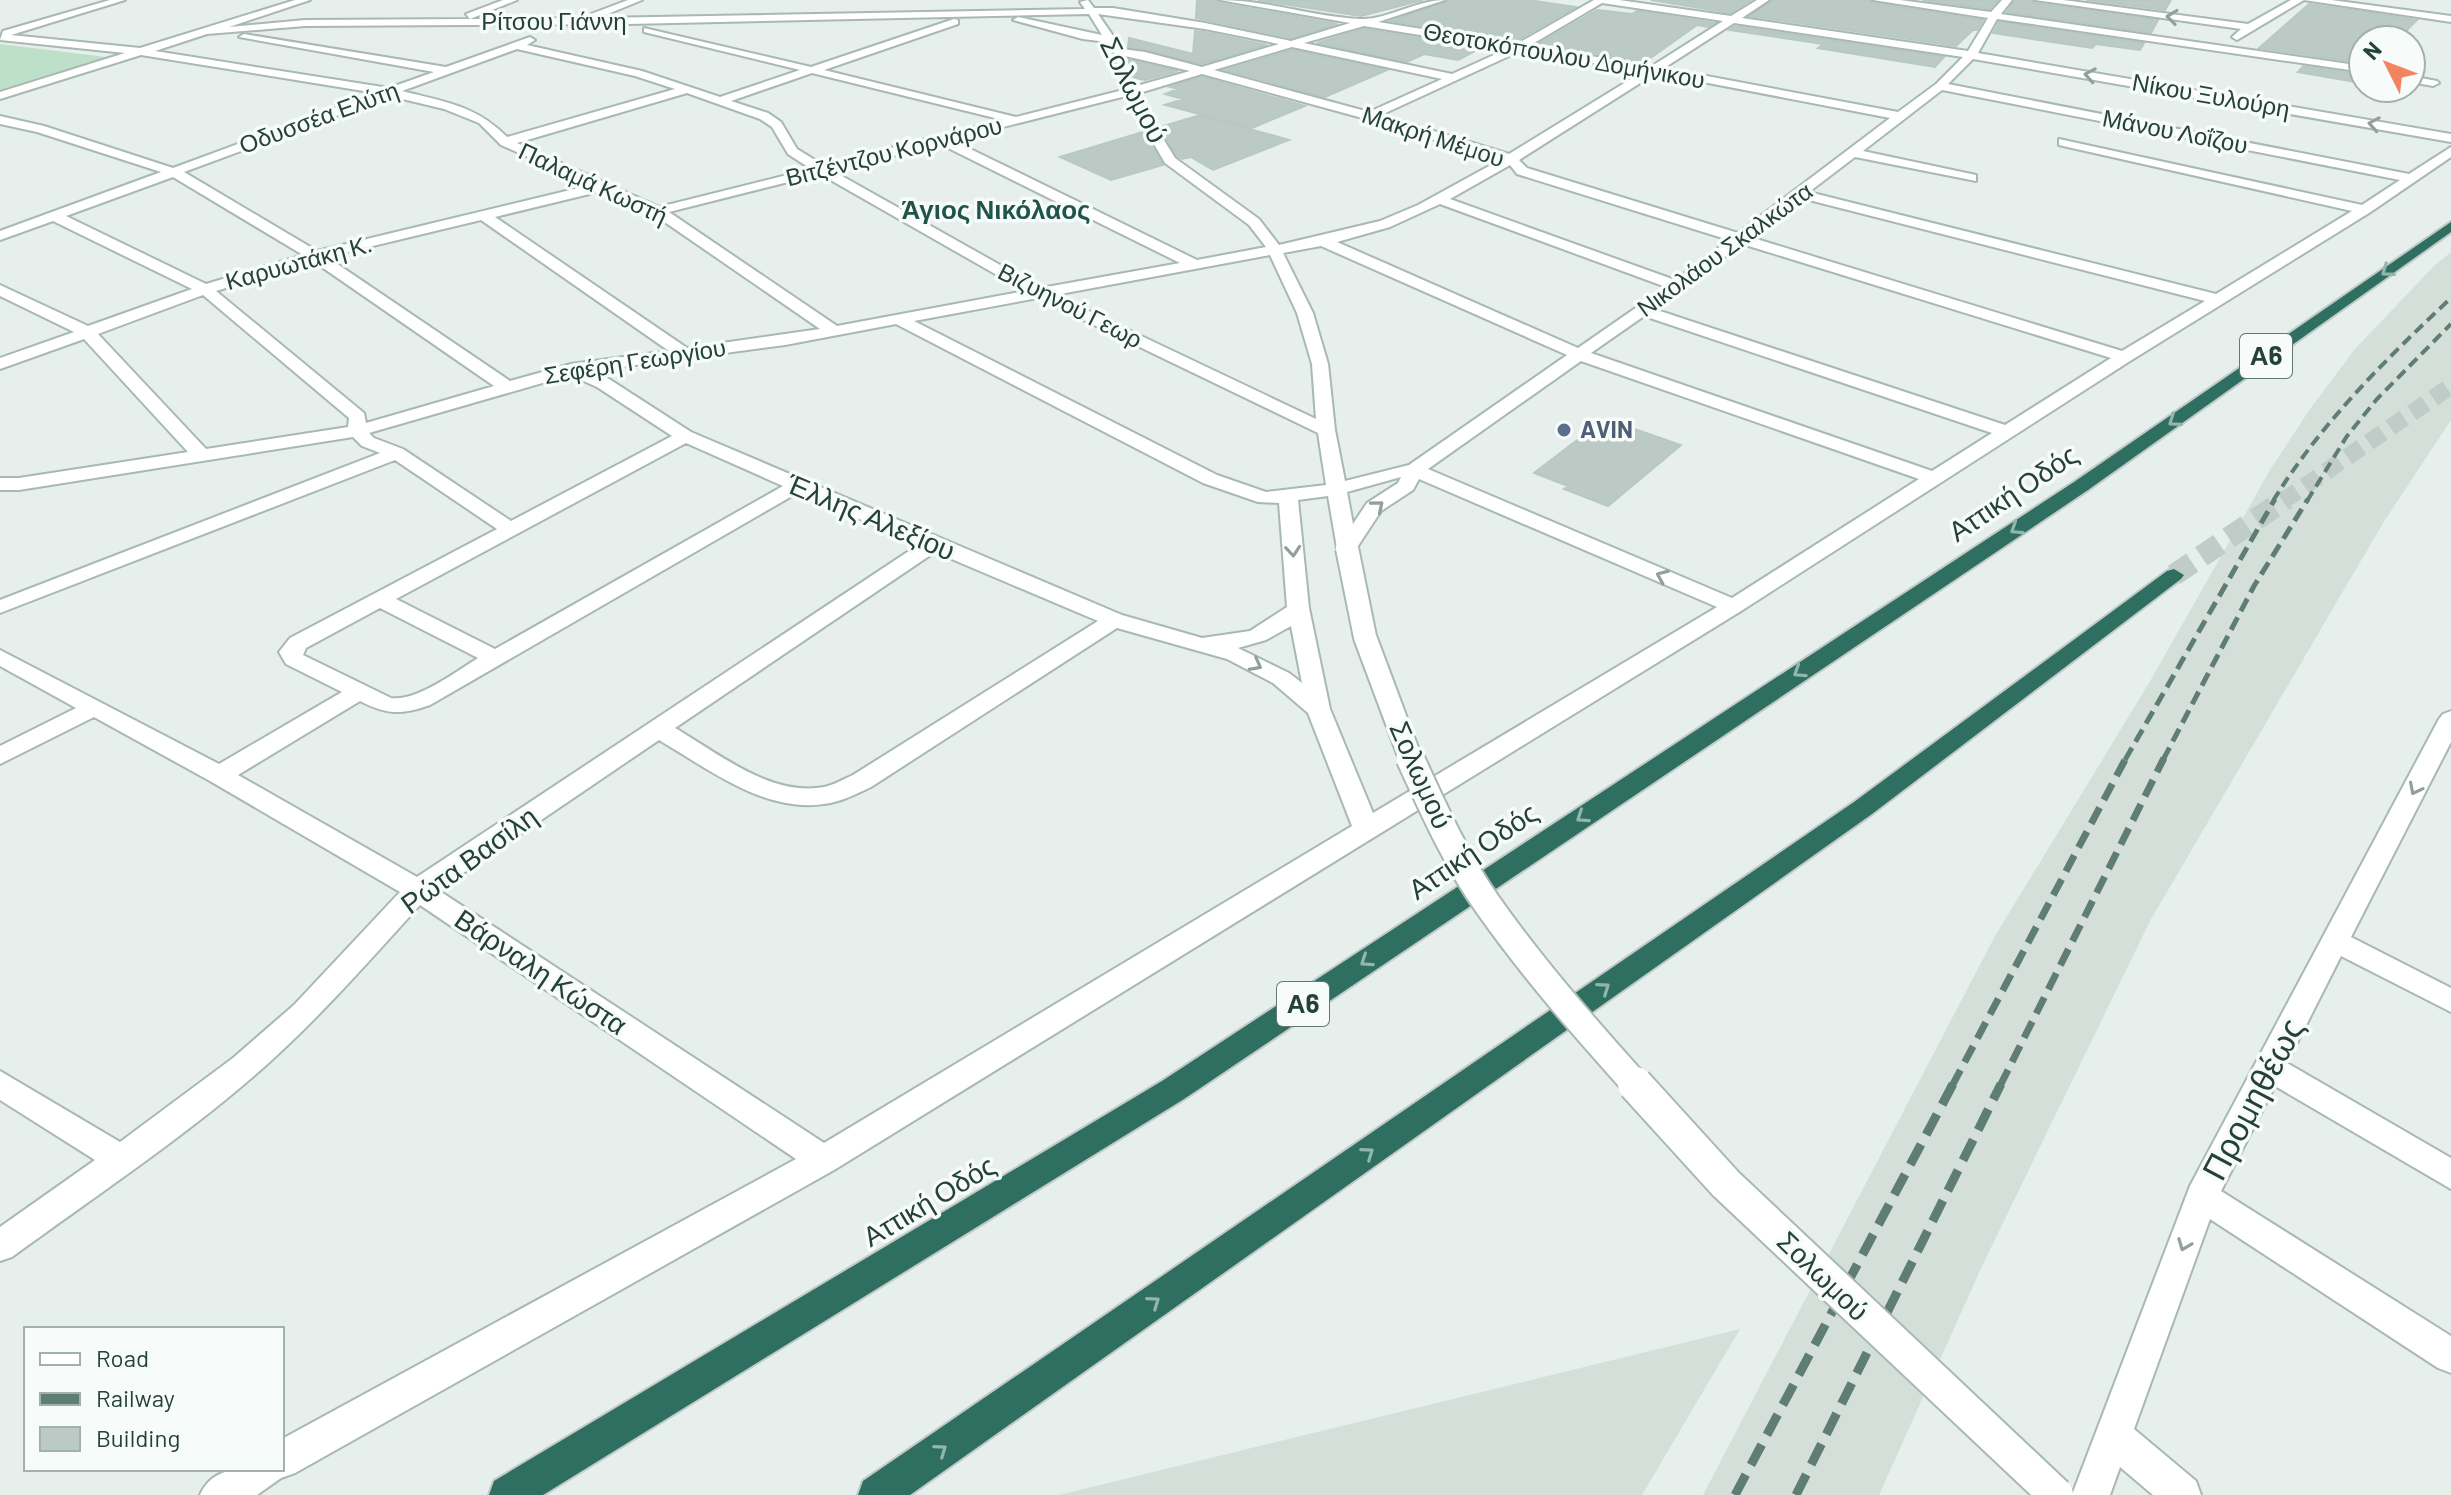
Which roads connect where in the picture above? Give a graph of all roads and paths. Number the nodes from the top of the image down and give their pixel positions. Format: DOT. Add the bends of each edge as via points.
graph roads {
  1 [pos="120,0"];
  2 [pos="305,0"];
  3 [pos="512,0"];
  4 [pos="637,0"];
  5 [pos="1107,0"];
  6 [pos="1226,0"];
  7 [pos="1440,0"];
  8 [pos="1600,0"];
  9 [pos="1764,0"];
  10 [pos="1878,0"];
  11 [pos="2007,0"];
  12 [pos="2040,0"];
  13 [pos="2299,0"];
  14 [pos="2309,0"];
  15 [pos="830,5"];
  16 [pos="1088,5"];
  17 [pos="993,13"];
  18 [pos="975,14"];
  19 [pos="1995,14"];
  20 [pos="802,17"];
  21 [pos="1734,18"];
  22 [pos="2451,19"];
  23 [pos="584,20"];
  24 [pos="629,21"];
  25 [pos="1366,22"];
  26 [pos="453,23"];
  27 [pos="2249,27"];
  28 [pos="210,32"];
  29 [pos="771,32"];
  30 [pos="0,36"];
  31 [pos="1110,39"];
  32 [pos="744,43"];
  33 [pos="1288,43"];
  34 [pos="515,45"];
  35 [pos="1520,47"];
  36 [pos="2227,47"];
  37 [pos="730,48"];
  38 [pos="144,52"];
  39 [pos="1119,52"];
  40 [pos="1971,55"];
  41 [pos="2347,66"];
  42 [pos="1652,69"];
  43 [pos="815,70"];
  44 [pos="1201,70"];
  45 [pos="447,71"];
  46 [pos="1455,78"];
  47 [pos="2427,82"];
  48 [pos="2433,83"];
  49 [pos="1940,86"];
  50 [pos="686,90"];
  51 [pos="390,92"];
  52 [pos="1129,92"];
  53 [pos="0,96"];
  54 [pos="720,101"];
  55 [pos="1370,116"];
  56 [pos="1903,117"];
  57 [pos="0,120"];
  58 [pos="1019,121"];
  59 [pos="2451,138"];
  60 [pos="940,139"];
  61 [pos="505,142"];
  62 [pos="2063,142"];
  63 [pos="2451,151"];
  64 [pos="1856,153"];
  65 [pos="1511,159"];
  66 [pos="820,169"];
  67 [pos="174,172"];
  68 [pos="1971,178"];
  69 [pos="2410,178"];
  70 [pos="605,186"];
  71 [pos="1802,194"];
  72 [pos="1438,199"];
  73 [pos="2364,210"];
  74 [pos="658,211"];
  75 [pos="483,215"];
  76 [pos="54,216"];
  77 [pos="2451,226"];
  78 [pos="5,232"];
  79 [pos="1741,238"];
  80 [pos="1323,241"];
  81 [pos="1274,248"];
  82 [pos="315,256"];
  83 [pos="1194,264"];
  84 [pos="1677,286"];
  85 [pos="205,289"];
  86 [pos="0,290"];
  87 [pos="1037,292"];
  88 [pos="2217,299"];
  89 [pos="1642,310"];
  90 [pos="898,319"];
  91 [pos="834,331"];
  92 [pos="87,332"];
  93 [pos="681,352"];
  94 [pos="1580,355"];
  95 [pos="2124,357"];
  96 [pos="0,364"];
  97 [pos="571,369"];
  98 [pos="505,386"];
  99 [pos="1326,430"];
  100 [pos="357,431"];
  101 [pos="2007,432"];
  102 [pos="685,436"];
  103 [pos="397,453"];
  104 [pos="200,454"];
  105 [pos="1414,470"];
  106 [pos="1934,478"];
  107 [pos="0,484"];
  108 [pos="798,485"];
  109 [pos="1338,489"];
  110 [pos="1288,496"];
  111 [pos="510,529"];
  112 [pos="933,544"];
  113 [pos="1347,548"];
  114 [pos="2174,575"];
  115 [pos="379,599"];
  116 [pos="1733,606"];
  117 [pos="0,607"];
  118 [pos="1298,608"];
  119 [pos="1114,620"];
  120 [pos="1184,638"];
  121 [pos="0,657"];
  122 [pos="495,658"];
  123 [pos="359,692"];
  124 [pos="94,708"];
  125 [pos="1318,709"];
  126 [pos="2451,719"];
  127 [pos="657,728"];
  128 [pos="0,756"];
  129 [pos="219,775"];
  130 [pos="1367,831"];
  131 [pos="418,890"];
  132 [pos="2336,941"];
  133 [pos="2451,1001"];
  134 [pos="2269,1067"];
  135 [pos="0,1084"];
  136 [pos="122,1160"];
  137 [pos="823,1160"];
  138 [pos="2451,1175"];
  139 [pos="2202,1196"];
  140 [pos="0,1246"];
  141 [pos="2451,1356"];
  142 [pos="2112,1435"];
  143 [pos="284,1459"];
  144 [pos="262,1471"];
  145 [pos="219,1495"];
  146 [pos="508,1495"];
  147 [pos="877,1495"];
  148 [pos="2056,1495"];
  149 [pos="2091,1495"];
  150 [pos="2182,1495"];
  1 -- 30 [label="street"];
  2 -- 28 [label="street"];
  3 -- 26 [label="street"];
  4 -- 23 [label="street, Οδυσσέα Ελύτη"];
  5 -- 16 [label="street"];
  6 -- 25 [label="street, Θεοτοκόπουλου Δομήνικου"];
  7 -- 25 [label="street, Βιτζέντζου Κορνάρου"];
  8 -- 21 [label="street, Νίκου Ξυλούρη"];
  8 -- 35 [label="street"];
  9 -- 21 [label="street, Σεφέρη Γεωργίου"];
  10 -- 19 [label="street"];
  11 -- 19 [label="street, Νικολάου Σκαλκώτα"];
  27 -- 12 [label="street, one-way"];
  13 -- 27 [label="street"];
  14 -- 22 [label="street"];
  15 -- 20 [label="street"];
  16 -- 17 [label="street, Ρίτσου Γιάννη"];
  16 -- 31 [label="street, Σολωμού"];
  16 -- 33 [label="street, Ρίτσου Γιάννη"];
  17 -- 18 [label="street, Ρίτσου Γιάννη"];
  17 -- 31 [label="street"];
  18 -- 20 [label="street, Ρίτσου Γιάννη"];
  18 -- 43 [label="street"];
  19 -- 36 [label="street"];
  19 -- 40 [label="street, Νικολάου Σκαλκώτα"];
  20 -- 24 [label="street, Ρίτσου Γιάννη"];
  20 -- 29 [label="street"];
  21 -- 40 [label="street, Νίκου Ξυλούρη"];
  21 -- 42 [label="street, Σεφέρη Γεωργίου"];
  23 -- 24 [label="street, Ρίτσου Γιάννη"];
  23 -- 26 [label="street, Ρίτσου Γιάννη"];
  23 -- 34 [label="street, Οδυσσέα Ελύτη"];
  24 -- 37 [label="street" via="631,26"];
  25 -- 33 [label="street, Βιτζέντζου Κορνάρου"];
  25 -- 35 [label="street, Θεοτοκόπουλου Δομήνικου"];
  26 -- 28 [label="street, Ρίτσου Γιάννη" via="305,23"];
  27 -- 36 [label="street"];
  28 -- 38 [label="street"];
  28 -- 45 [label="street"];
  30 -- 38 [label="street, Παλαμά Κωστή"];
  31 -- 39 [label="street, Σολωμού"];
  32 -- 37 [label="street"];
  33 -- 44 [label="street, Βιτζέντζου Κορνάρου"];
  33 -- 46 [label="street, Ρίτσου Γιάννη"];
  34 -- 45 [label="street, Οδυσσέα Ελύτη"];
  34 -- 50 [label="street, Βιζυηνού Γεωρ" via="638,73"];
  35 -- 42 [label="street, Θεοτοκόπουλου Δομήνικου"];
  35 -- 46 [label="street"];
  36 -- 41 [label="street"];
  37 -- 43 [label="street"];
  38 -- 51 [label="street, Παλαμά Κωστή"];
  38 -- 53 [label="street"];
  39 -- 44 [label="street, Μακρή Μέμου"];
  39 -- 52 [label="street, Σολωμού"];
  40 -- 49 [label="street, Νικολάου Σκαλκώτα"];
  59 -- 40 [label="street, Νίκου Ξυλούρη, one-way"];
  42 -- 56 [label="street, Θεοτοκόπουλου Δομήνικου"];
  42 -- 65 [label="street, Σεφέρη Γεωργίου"];
  43 -- 54 [label="street"];
  43 -- 58 [label="street"];
  44 -- 52 [label="street, Βιτζέντζου Κορνάρου"];
  44 -- 55 [label="street, Μακρή Μέμου"];
  45 -- 51 [label="street, Οδυσσέα Ελύτη"];
  46 -- 55 [label="street"];
  47 -- 48 [label="street"];
  49 -- 56 [label="street, Νικολάου Σκαλκώτα"];
  49 -- 69 [label="street, Μάνου Λοΐζου"];
  50 -- 54 [label="street, Βιζυηνού Γεωρ"];
  50 -- 61 [label="street"];
  51 -- 61 [label="street, Παλαμά Κωστή" via="483,120"];
  51 -- 67 [label="street, Οδυσσέα Ελύτη"];
  52 -- 58 [label="street, Βιτζέντζου Κορνάρου"];
  52 -- 81 [label="street, Σολωμού" via="1170,160 1254,222"];
  54 -- 66 [label="street, Βιζυηνού Γεωρ" via="764,116 777,125 792,151"];
  55 -- 65 [label="street, Μακρή Μέμου"];
  56 -- 64 [label="street, Νικολάου Σκαλκώτα"];
  57 -- 67 [label="street"];
  58 -- 60 [label="street, Βιτζέντζου Κορνάρου"];
  60 -- 66 [label="street, Βιτζέντζου Κορνάρου"];
  60 -- 83 [label="street"];
  61 -- 70 [label="street, Παλαμά Κωστή"];
  62 -- 73 [label="street"];
  63 -- 69 [label="street"];
  64 -- 68 [label="street"];
  64 -- 71 [label="street, Νικολάου Σκαλκώτα"];
  65 -- 72 [label="street, Σεφέρη Γεωργίου"];
  65 -- 79 [label="street, Μακρή Μέμου" via="1522,171"];
  66 -- 74 [label="street, Βιτζέντζου Κορνάρου"];
  66 -- 87 [label="street, Βιζυηνού Γεωρ"];
  67 -- 76 [label="street, Οδυσσέα Ελύτη"];
  67 -- 82 [label="street"];
  69 -- 73 [label="street"];
  70 -- 74 [label="street, Παλαμά Κωστή"];
  70 -- 75 [label="street, Καρυωτάκη Κ."];
  71 -- 79 [label="street, Νικολάου Σκαλκώτα"];
  71 -- 88 [label="street"];
  72 -- 80 [label="street, Σεφέρη Γεωργίου" via="1385,224"];
  72 -- 84 [label="street"];
  73 -- 88 [label="street"];
  74 -- 91 [label="street, Παλαμά Κωστή"];
  75 -- 82 [label="street, Καρυωτάκη Κ."];
  75 -- 93 [label="street"];
  76 -- 78 [label="street, Οδυσσέα Ελύτη"];
  76 -- 85 [label="street"];
  77 -- 146 [label="highway, Αττική Οδός / Α6, one-way" via="2081,486 1173,1090"];
  79 -- 84 [label="street, Νικολάου Σκαλκώτα"];
  79 -- 95 [label="street, Μακρή Μέμου"];
  80 -- 81 [label="street, Σεφέρη Γεωργίου"];
  80 -- 94 [label="street"];
  81 -- 83 [label="street, Σεφέρη Γεωργίου"];
  81 -- 99 [label="street, Σολωμού" via="1305,313 1320,364"];
  82 -- 85 [label="street, Καρυωτάκη Κ."];
  82 -- 98 [label="street"];
  83 -- 87 [label="street, Σεφέρη Γεωργίου"];
  84 -- 89 [label="street, Νικολάου Σκαλκώτα"];
  85 -- 92 [label="street, Καρυωτάκη Κ."];
  85 -- 100 [label="street" via="358,417"];
  86 -- 92 [label="street"];
  87 -- 90 [label="street, Σεφέρη Γεωργίου"];
  87 -- 99 [label="street, Βιζυηνού Γεωρ"];
  88 -- 95 [label="street"];
  89 -- 94 [label="street, Νικολάου Σκαλκώτα"];
  89 -- 101 [label="street"];
  90 -- 91 [label="street, Σεφέρη Γεωργίου"];
  90 -- 110 [label="street, Νικολάου Σκαλκώτα" via="1210,479 1265,498"];
  91 -- 93 [label="street, Σεφέρη Γεωργίου"];
  92 -- 96 [label="street, Καρυωτάκη Κ."];
  92 -- 104 [label="street"];
  93 -- 97 [label="street, Σεφέρη Γεωργίου"];
  94 -- 105 [label="street, Νικολάου Σκαλκώτα"];
  94 -- 106 [label="street"];
  95 -- 101 [label="street"];
  97 -- 98 [label="street, Σεφέρη Γεωργίου"];
  97 -- 102 [label="street, Έλλης Αλεξίου" via="603,383"];
  98 -- 100 [label="street, Σεφέρη Γεωργίου"];
  99 -- 109 [label="street, Σολωμού"];
  100 -- 103 [label="street" via="368,442"];
  100 -- 104 [label="street, Σεφέρη Γεωργίου"];
  101 -- 106 [label="street"];
  102 -- 108 [label="street, Έλλης Αλεξίου"];
  102 -- 111 [label="street"];
  103 -- 111 [label="street"];
  103 -- 117 [label="street"];
  104 -- 107 [label="street, Σεφέρη Γεωργίου"];
  105 -- 109 [label="street, Νικολάου Σκαλκώτα"];
  113 -- 105 [label="street, Νικολάου Σκαλκώτα, one-way" via="1374,507 1406,486"];
  116 -- 105 [label="street, one-way"];
  106 -- 116 [label="street"];
  108 -- 112 [label="street, Έλλης Αλεξίου"];
  108 -- 122 [label="street"];
  109 -- 110 [label="street, Νικολάου Σκαλκώτα"];
  109 -- 113 [label="street, Σολωμού"];
  110 -- 118 [label="street, one-way"];
  111 -- 115 [label="street"];
  112 -- 119 [label="street, Έλλης Αλεξίου"];
  112 -- 127 [label="street, Ρώτα Βασίλη"];
  113 -- 148 [label="street, Σολωμού, bridge" via="1365,637 1400,735 1440,823 1487,904 1575,1017 1726,1184"];
  147 -- 114 [label="highway, one-way" via="1863,808"];
  115 -- 122 [label="street"];
  115 -- 123 [label="street" via="290,652 294,659"];
  116 -- 130 [label="street"];
  118 -- 120 [label="street, Έλλης Αλεξίου" via="1281,625 1253,638 1219,643"];
  118 -- 125 [label="street"];
  119 -- 120 [label="street, Έλλης Αλεξίου"];
  119 -- 127 [label="street" via="862,781 822,796 784,793 747,779"];
  120 -- 125 [label="street, Έλλης Αλεξίου, one-way" via="1235,654 1281,678"];
  121 -- 124 [label="street, Βάρναλη Κώστα"];
  122 -- 123 [label="street" via="401,707"];
  123 -- 129 [label="street"];
  124 -- 128 [label="street"];
  124 -- 129 [label="street, Βάρναλη Κώστα"];
  125 -- 130 [label="street"];
  126 -- 132 [label="street, Προμηθέως, one-way"];
  127 -- 131 [label="street, Ρώτα Βασίλη"];
  129 -- 131 [label="street, Βάρναλη Κώστα"];
  130 -- 137 [label="street"];
  131 -- 136 [label="street, Ρώτα Βασίλη" via="304,1013 244,1067"];
  131 -- 137 [label="street, Βάρναλη Κώστα"];
  132 -- 133 [label="street"];
  132 -- 134 [label="street, Προμηθέως"];
  134 -- 138 [label="street"];
  134 -- 139 [label="street, Προμηθέως"];
  135 -- 136 [label="street"];
  136 -- 140 [label="street, Ρώτα Βασίλη"];
  137 -- 143 [label="street"];
  139 -- 141 [label="street"];
  139 -- 142 [label="street, Προμηθέως, one-way"];
  142 -- 149 [label="street, Προμηθέως"];
  142 -- 150 [label="street"];
  144 -- 145 [label="street"];
}
